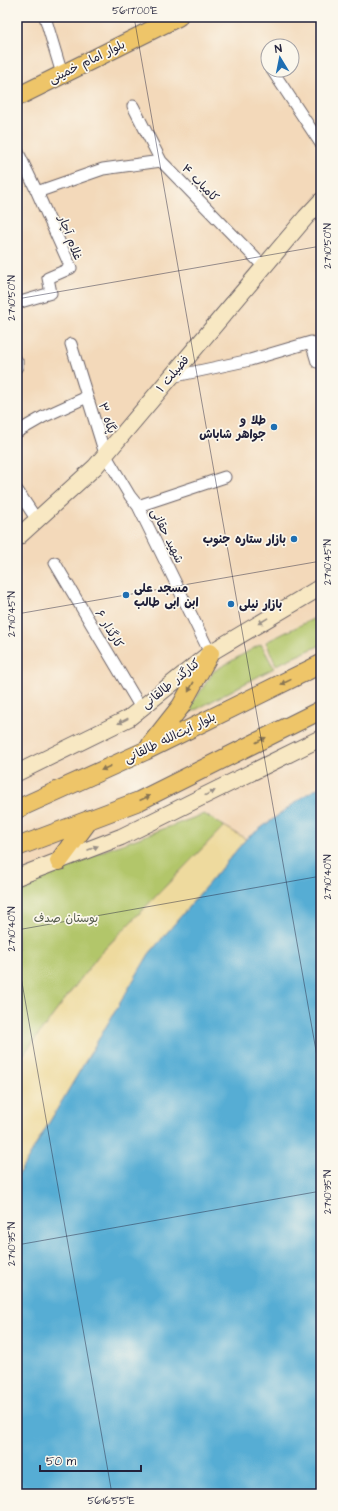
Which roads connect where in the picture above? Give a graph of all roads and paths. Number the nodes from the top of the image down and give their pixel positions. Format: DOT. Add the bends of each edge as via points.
graph roads {
  1 [pos="46,17"];
  2 [pos="178,17"];
  3 [pos="62,74"];
  4 [pos="277,78"];
  5 [pos="17,96"];
  6 [pos="133,106"];
  7 [pos="321,144"];
  8 [pos="17,150"];
  9 [pos="161,161"];
  10 [pos="37,192"];
  11 [pos="321,201"];
  12 [pos="264,267"];
  13 [pos="17,303"];
  14 [pos="70,344"];
  15 [pos="17,361"];
  16 [pos="321,362"];
  17 [pos="17,367"];
  18 [pos="171,377"];
  19 [pos="87,397"];
  20 [pos="17,432"];
  21 [pos="105,454"];
  22 [pos="225,476"];
  23 [pos="17,490"];
  24 [pos="130,496"];
  25 [pos="138,506"];
  26 [pos="37,520"];
  27 [pos="17,538"];
  28 [pos="55,563"];
  29 [pos="321,587"];
  30 [pos="210,653"];
  31 [pos="321,664"];
  32 [pos="141,708"];
  33 [pos="321,710"];
  34 [pos="321,738"];
  35 [pos="145,751"];
  36 [pos="17,773"];
  37 [pos="17,809"];
  38 [pos="90,819"];
  39 [pos="17,847"];
  40 [pos="59,862"];
  41 [pos="17,877"];
  1 -- 3 [label="street"];
  2 -- 3 [label="main road, بلوار امام خمینی"];
  3 -- 5 [label="main road, بلوار امام خمینی"];
  4 -- 7 [label="street"];
  6 -- 9 [label="street, کامیاب ۴"];
  8 -- 10 [label="street, غلام آچار"];
  9 -- 10 [label="street" via="104,169"];
  9 -- 12 [label="street, کامیاب ۴"];
  10 -- 13 [label="street, غلام آچار" via="71,268 48,278 52,293"];
  11 -- 12 [label="street, فضیلت ۱"];
  12 -- 18 [label="street, فضیلت ۱"];
  14 -- 19 [label="street, پگاه ۳"];
  15 -- 17 [label="street"];
  16 -- 18 [label="street" via="317,362 311,342 250,360"];
  18 -- 21 [label="street, فضیلت ۱"];
  19 -- 20 [label="street"];
  19 -- 21 [label="street, پگاه ۳"];
  21 -- 24 [label="street, پگاه ۳"];
  21 -- 26 [label="street, فضیلت ۱" via="95,467"];
  22 -- 25 [label="street"];
  23 -- 26 [label="street"];
  24 -- 25 [label="street, شهید حقانی"];
  25 -- 30 [label="street, شهید حقانی"];
  26 -- 27 [label="street, فضیلت ۱"];
  28 -- 32 [label="street, کارگذار ۶"];
  29 -- 30 [label="street, کنارگذر طالقانی, one-way"];
  30 -- 32 [label="street, کنارگذر طالقانی"];
  30 -- 35 [label="main road, one-way" via="181,706"];
  31 -- 35 [label="main road, بلوار آیت‌الله طالقانی, one-way"];
  32 -- 36 [label="street, کنارگذر طالقانی, one-way" via="129,718"];
  38 -- 33 [label="main road, one-way" via="152,795"];
  40 -- 34 [label="street, one-way" via="121,837"];
  35 -- 37 [label="main road, بلوار آیت‌الله طالقانی, one-way"];
  38 -- 39 [label="main road"];
  38 -- 40 [label="main road"];
  40 -- 41 [label="street"];
}
